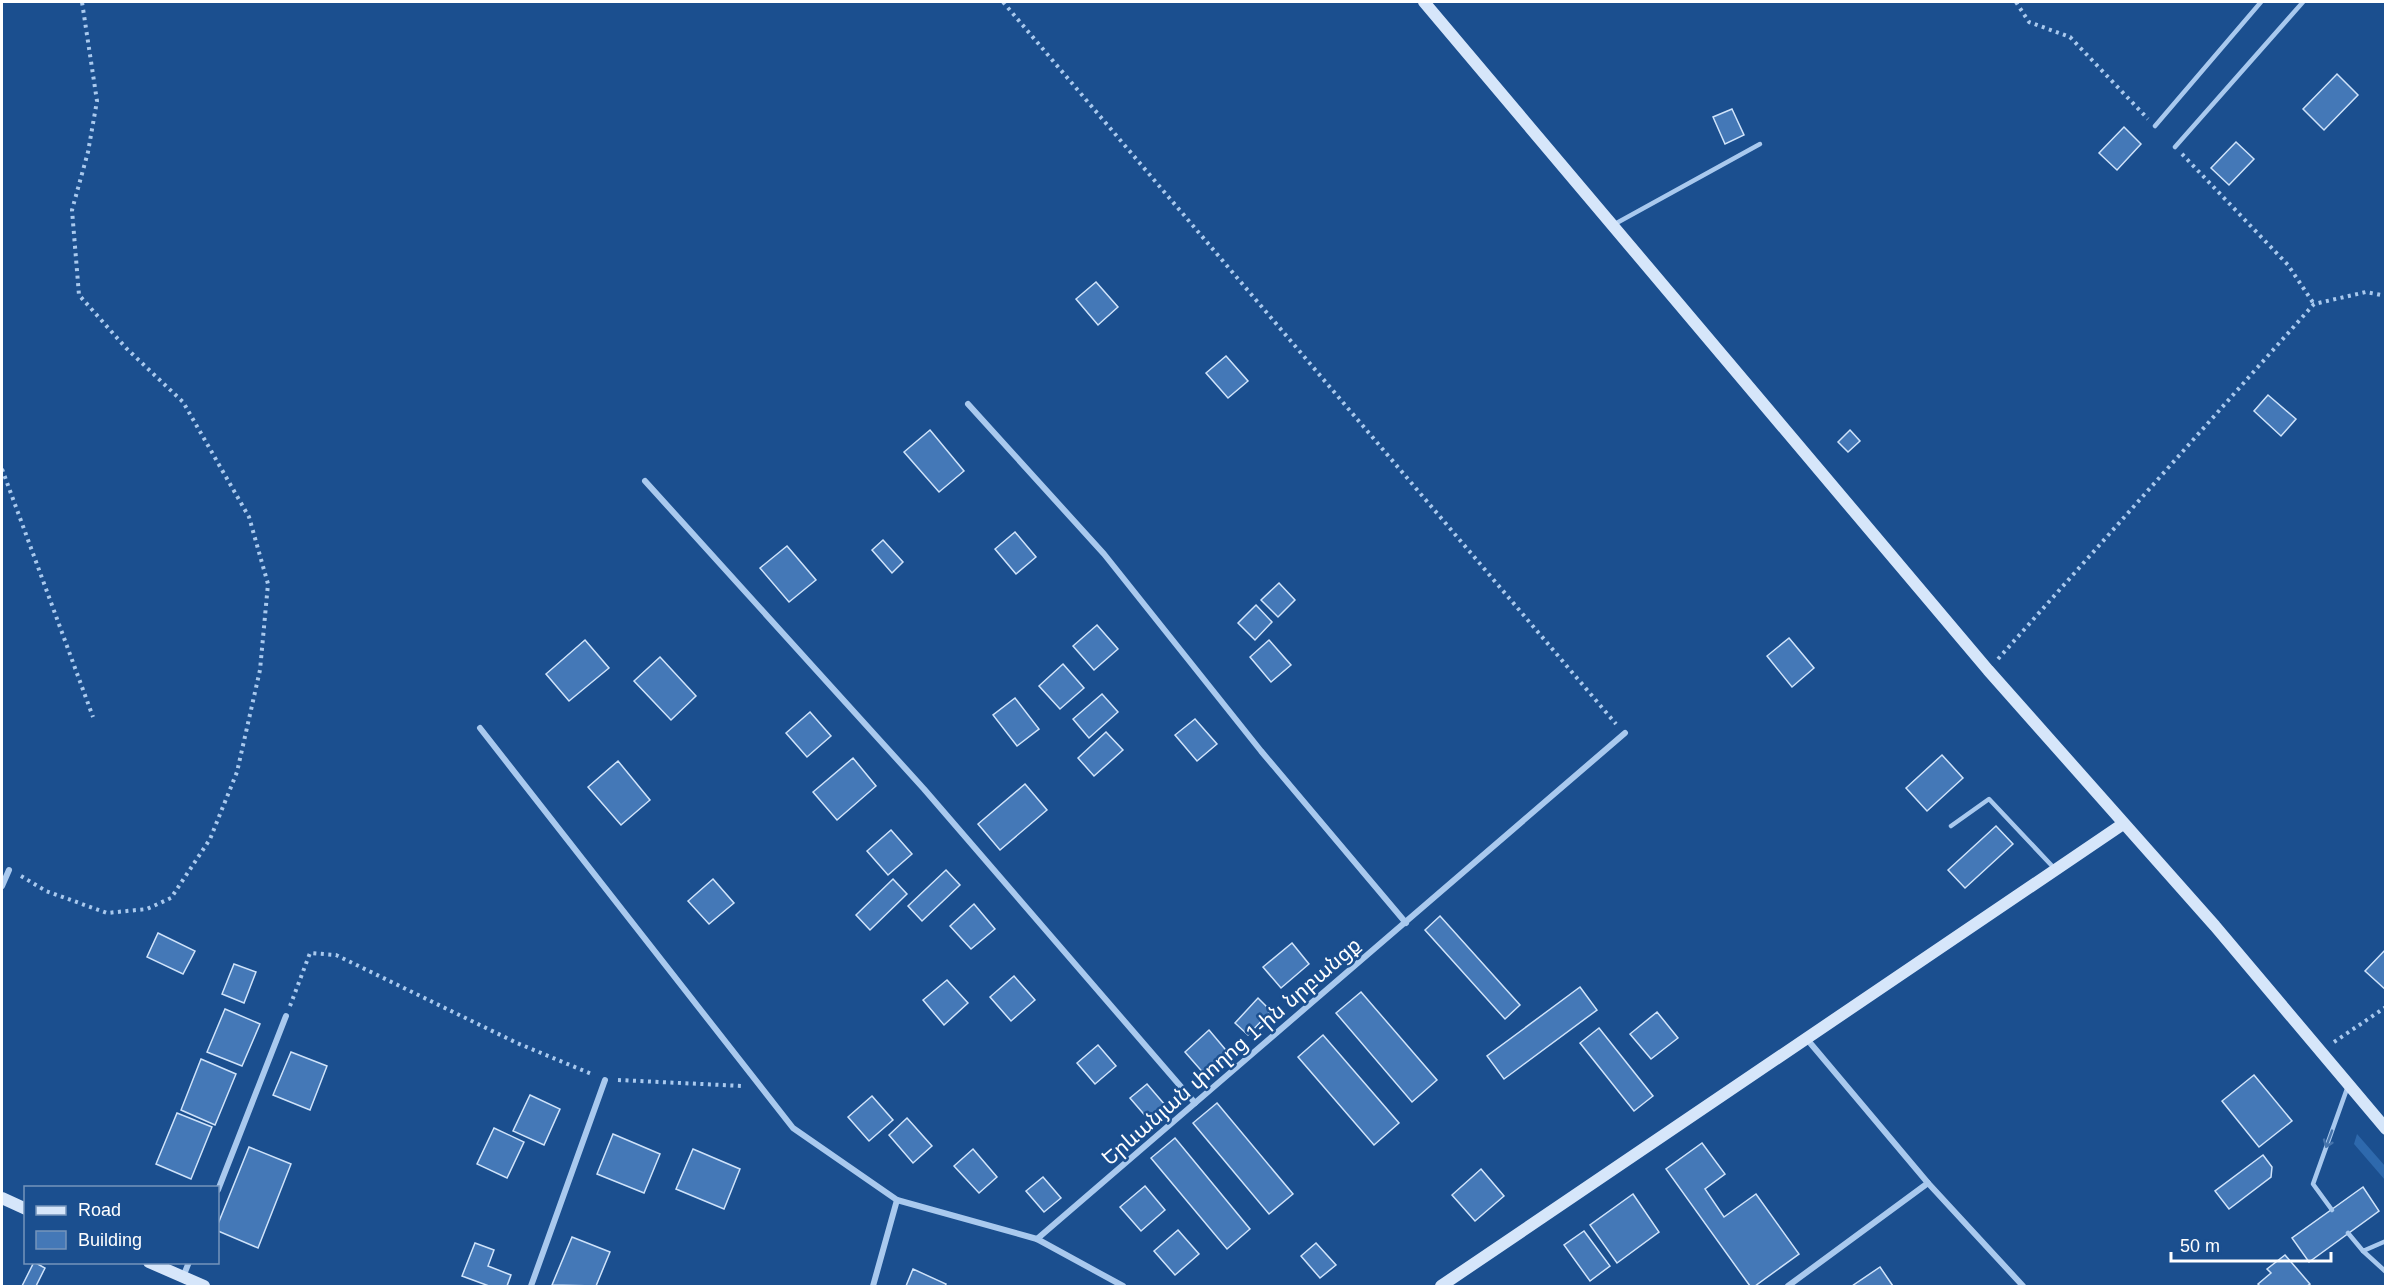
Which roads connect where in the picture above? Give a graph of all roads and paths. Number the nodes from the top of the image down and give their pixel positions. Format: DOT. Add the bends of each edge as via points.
graph roads {
  1 [pos="82,2"];
  2 [pos="1003,2"];
  3 [pos="1424,2"];
  4 [pos="2261,2"];
  5 [pos="2303,2"];
  6 [pos="2154,126"];
  7 [pos="1760,144"];
  8 [pos="2175,147"];
  9 [pos="1613,225"];
  10 [pos="2385,296"];
  11 [pos="968,404"];
  12 [pos="2,469"];
  13 [pos="645,481"];
  14 [pos="1988,670"];
  15 [pos="93,717"];
  16 [pos="480,728"];
  17 [pos="1625,733"];
  18 [pos="2123,824"];
  19 [pos="1951,826"];
  20 [pos="9,870"];
  21 [pos="2056,870"];
  22 [pos="2,886"];
  23 [pos="1406,923"];
  24 [pos="2385,1007"];
  25 [pos="286,1017"];
  26 [pos="1806,1038"];
  27 [pos="2322,1050"];
  28 [pos="605,1080"];
  29 [pos="2349,1083"];
  30 [pos="762,1087"];
  31 [pos="1195,1103"];
  32 [pos="2385,1129"];
  33 [pos="1928,1184"];
  34 [pos="219,1187"];
  35 [pos="2,1198"];
  36 [pos="897,1200"];
  37 [pos="24,1208"];
  38 [pos="2332,1210"];
  39 [pos="2348,1233"];
  40 [pos="1037,1239"];
  41 [pos="2385,1241"];
  42 [pos="2363,1251"];
  43 [pos="151,1264"];
  44 [pos="189,1264"];
  45 [pos="2385,1272"];
  46 [pos="183,1277"];
  47 [pos="204,1287"];
  48 [pos="531,1287"];
  49 [pos="873,1287"];
  50 [pos="1123,1287"];
  51 [pos="1441,1287"];
  52 [pos="1788,1287"];
  53 [pos="2023,1287"];
  1 -- 20 [label="path" via="97,100 72,210 79,295 126,348 183,402 249,517 268,584 260,670 237,772 210,839 171,898 147,909 107,913 46,891"];
  2 -- 17 [label="path"];
  3 -- 9 [label="main road"];
  4 -- 6 [label="lane"];
  5 -- 8 [label="lane"];
  7 -- 9 [label="lane"];
  9 -- 14 [label="main road"];
  10 -- 14 [label="path" via="2366,292 2314,304"];
  11 -- 23 [label="street" via="1104,554 1261,751"];
  12 -- 15 [label="path"];
  13 -- 31 [label="street" via="924,789"];
  14 -- 18 [label="main road"];
  16 -- 30 [label="street"];
  17 -- 23 [label="street, Երևանյան փողոց 1-ին նրբանցք"];
  18 -- 21 [label="main road"];
  18 -- 27 [label="main road"];
  19 -- 21 [label="lane" via="1989,799"];
  20 -- 22 [label="street"];
  21 -- 26 [label="main road"];
  23 -- 31 [label="street, Երևանյան փողոց 1-ին նրբանցք"];
  24 -- 27 [label="path"];
  25 -- 28 [label="path" via="310,953 336,955 517,1043"];
  25 -- 34 [label="street"];
  26 -- 33 [label="street"];
  26 -- 51 [label="main road"];
  27 -- 29 [label="main road"];
  28 -- 30 [label="path"];
  28 -- 48 [label="street"];
  29 -- 32 [label="main road"];
  29 -- 38 [label="lane, one-way" via="2313,1184"];
  30 -- 36 [label="street" via="793,1128"];
  31 -- 40 [label="street, Երևանյան փողոց 1-ին նրբանցք"];
  33 -- 52 [label="street"];
  33 -- 53 [label="street"];
  35 -- 37 [label="main road"];
  36 -- 40 [label="street"];
  36 -- 49 [label="street"];
  39 -- 42 [label="lane"];
  40 -- 50 [label="street"];
  41 -- 42 [label="lane"];
  42 -- 45 [label="lane"];
  43 -- 46 [label="main road"];
  44 -- 46 [label="street"];
  46 -- 47 [label="main road"];
}
